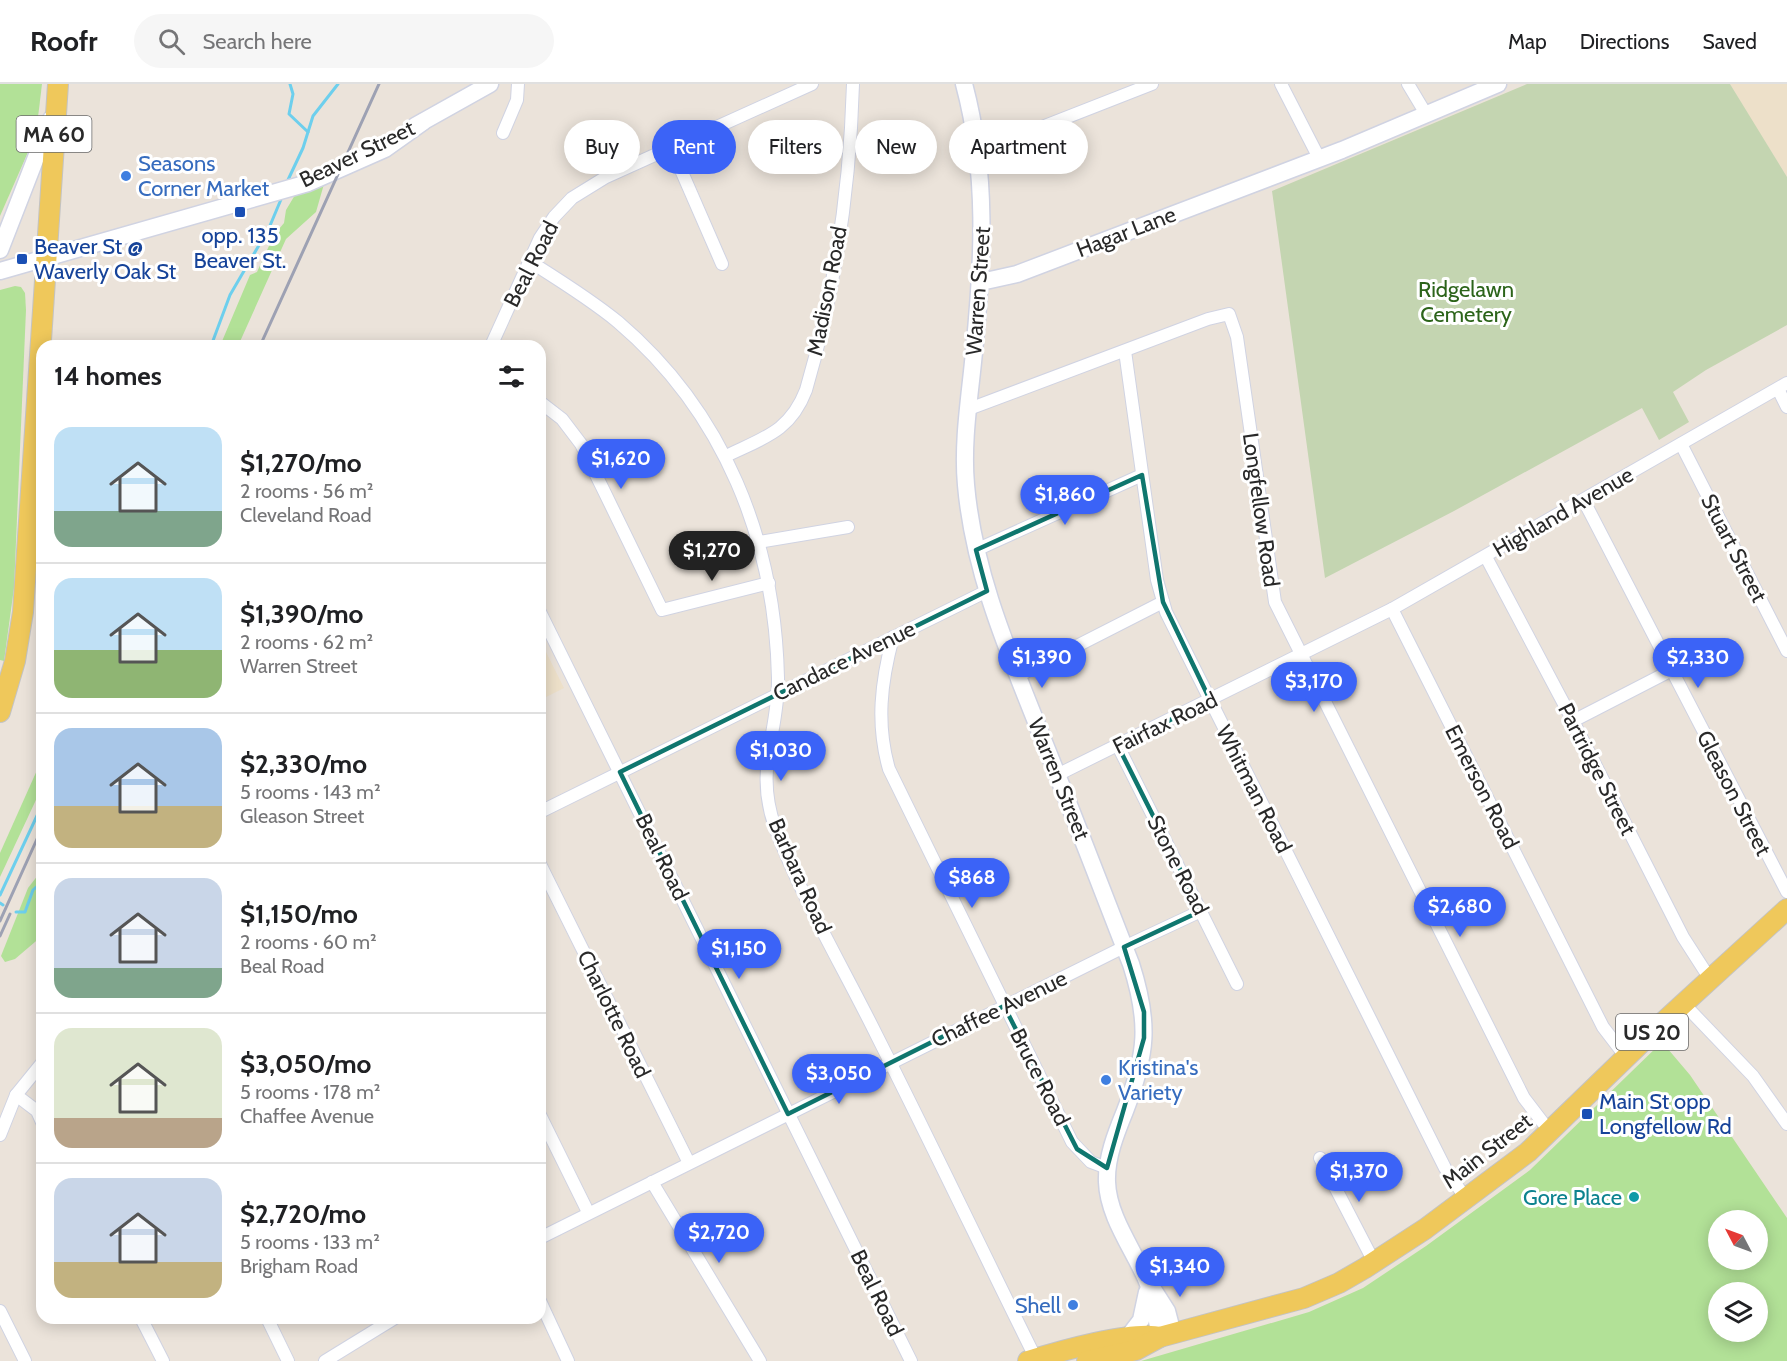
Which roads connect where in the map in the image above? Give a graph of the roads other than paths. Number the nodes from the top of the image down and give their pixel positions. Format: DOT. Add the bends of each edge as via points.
graph roads {
  1 [pos="490,84"];
  2 [pos="518,84"];
  3 [pos="812,84"];
  4 [pos="853,84"];
  5 [pos="964,84"];
  6 [pos="1152,84"];
  7 [pos="1281,84"];
  8 [pos="1408,84"];
  9 [pos="1498,84"];
  10 [pos="57,88"];
  11 [pos="1426,114"];
  12 [pos="731,120"];
  13 [pos="971,120"];
  14 [pos="1060,120"];
  15 [pos="503,133"];
  16 [pos="652,156"];
  17 [pos="1319,158"];
  18 [pos="683,174"];
  19 [pos="980,174"];
  20 [pos="0,250"];
  21 [pos="46,256"];
  22 [pos="530,261"];
  23 [pos="722,264"];
  24 [pos="0,271"];
  25 [pos="981,282"];
  26 [pos="41,340"];
  27 [pos="494,340"];
  28 [pos="1125,351"];
  29 [pos="1782,386"];
  30 [pos="546,407"];
  31 [pos="1787,407"];
  32 [pos="969,409"];
  33 [pos="36,411"];
  34 [pos="1681,444"];
  35 [pos="726,456"];
  36 [pos="1142,475"];
  37 [pos="1584,501"];
  38 [pos="848,527"];
  39 [pos="759,542"];
  40 [pos="976,550"];
  41 [pos="1486,557"];
  42 [pos="769,584"];
  43 [pos="987,591"];
  44 [pos="1162,602"];
  45 [pos="1392,609"];
  46 [pos="546,624"];
  47 [pos="1337,637"];
  48 [pos="892,638"];
  49 [pos="1787,651"];
  50 [pos="1301,655"];
  51 [pos="1672,670"];
  52 [pos="1018,676"];
  53 [pos="777,694"];
  54 [pos="1210,700"];
  55 [pos="0,712"];
  56 [pos="1573,721"];
  57 [pos="1119,746"];
  58 [pos="620,772"];
  59 [pos="1057,775"];
  60 [pos="546,809"];
  61 [pos="546,876"];
  62 [pos="1787,892"];
  63 [pos="1787,909"];
  64 [pos="1201,911"];
  65 [pos="1124,947"];
  66 [pos="1710,979"];
  67 [pos="1237,984"];
  68 [pos="1683,1003"];
  69 [pos="1004,1006"];
  70 [pos="1626,1057"];
  71 [pos="891,1063"];
  72 [pos="36,1070"];
  73 [pos="16,1095"];
  74 [pos="36,1110"];
  75 [pos="788,1114"];
  76 [pos="1787,1124"];
  77 [pos="546,1127"];
  78 [pos="1550,1132"];
  79 [pos="0,1135"];
  80 [pos="1320,1158"];
  81 [pos="688,1164"];
  82 [pos="1107,1168"];
  83 [pos="652,1182"];
  84 [pos="1466,1199"];
  85 [pos="588,1212"];
  86 [pos="546,1235"];
  87 [pos="1374,1262"];
  88 [pos="1148,1282"];
  89 [pos="0,1311"];
  90 [pos="546,1314"];
  91 [pos="144,1324"];
  92 [pos="270,1324"];
  93 [pos="386,1324"];
  94 [pos="1167,1335"];
  95 [pos="1127,1350"];
  96 [pos="1037,1360"];
  97 [pos="25,1361"];
  98 [pos="163,1361"];
  99 [pos="288,1361"];
  100 [pos="325,1361"];
  101 [pos="568,1361"];
  102 [pos="760,1361"];
  103 [pos="911,1361"];
  104 [pos="1087,1361"];
  1 -- 21 [label="main road, Beaver Street" via="423,122 399,141 313,182"];
  2 -- 15 [label="street" via="517,100"];
  3 -- 12 [label="street, Beal Road"];
  4 -- 35 [label="street, Madison Road" via="840,237 806,390 785,425"];
  5 -- 13 [label="main road, Warren Street"];
  6 -- 14 [label="street"];
  7 -- 17 [label="street"];
  8 -- 11 [label="street"];
  9 -- 11 [label="main road"];
  10 -- 20 [label="main road" via="45,140"];
  10 -- 21 [label="main road, MA 60"];
  11 -- 17 [label="main road"];
  16 -- 22 [label="street, Beal Road" via="572,198 549,223"];
  17 -- 25 [label="main road, Hagar Lane" via="1017,274"];
  18 -- 23 [label="street"];
  19 -- 25 [label="main road, Warren Street"];
  21 -- 24 [label="main road, Beaver Street"];
  21 -- 26 [label="main road, MA 60"];
  22 -- 27 [label="street, Beal Road"];
  22 -- 35 [label="street, Barbara Road" via="597,305 639,341 688,396"];
  25 -- 32 [label="main road, Warren Street"];
  28 -- 32 [label="street, Longfellow Road"];
  28 -- 36 [label="street, Whitman Road"];
  28 -- 50 [label="street, Longfellow Road" via="1229,314 1237,337 1271,587"];
  29 -- 31 [label="street"];
  29 -- 34 [label="street, Highland Avenue"];
  30 -- 42 [label="street" via="562,419 580,444 662,610"];
  32 -- 40 [label="main road, Warren Street" via="966,483"];
  33 -- 55 [label="main road, MA 60" via="23,612 15,662"];
  34 -- 37 [label="street, Highland Avenue"];
  34 -- 49 [label="street, Stuart Street"];
  35 -- 39 [label="street, Barbara Road"];
  36 -- 40 [label="street"];
  36 -- 44 [label="street, Whitman Road"];
  37 -- 41 [label="street, Highland Avenue"];
  37 -- 51 [label="street, Gleason Street"];
  38 -- 39 [label="street"];
  39 -- 42 [label="street, Barbara Road"];
  40 -- 43 [label="main road, Warren Street"];
  41 -- 45 [label="street, Highland Avenue"];
  41 -- 56 [label="street, Partridge Street"];
  42 -- 53 [label="street, Barbara Road"];
  43 -- 48 [label="street, Candace Avenue"];
  43 -- 52 [label="main road, Warren Street"];
  44 -- 52 [label="street"];
  44 -- 54 [label="street, Whitman Road"];
  45 -- 47 [label="street, Highland Avenue"];
  45 -- 70 [label="street, Emerson Road" via="1603,1027"];
  46 -- 58 [label="street, Beal Road"];
  47 -- 50 [label="street, Fairfax Road"];
  48 -- 53 [label="street, Candace Avenue"];
  48 -- 69 [label="street, Bruce Road" via="885,665 880,727 889,769"];
  50 -- 54 [label="street, Fairfax Road"];
  50 -- 78 [label="street, Longfellow Road" via="1524,1098"];
  51 -- 56 [label="street"];
  51 -- 62 [label="street, Gleason Street"];
  52 -- 59 [label="main road, Warren Street"];
  53 -- 58 [label="street, Candace Avenue"];
  53 -- 71 [label="street, Barbara Road" via="766,770 773,822"];
  54 -- 57 [label="street, Fairfax Road"];
  54 -- 84 [label="street, Whitman Road" via="1445,1168"];
  56 -- 66 [label="street, Partridge Street" via="1683,937"];
  57 -- 59 [label="street, Fairfax Road"];
  57 -- 64 [label="street, Stone Road"];
  58 -- 60 [label="street, Candace Avenue"];
  58 -- 75 [label="street, Beal Road"];
  59 -- 65 [label="main road, Warren Street"];
  61 -- 81 [label="street, Charlotte Road"];
  63 -- 66 [label="main road, Main Street / US 20"];
  64 -- 65 [label="street, Chaffee Avenue"];
  64 -- 67 [label="street, Stone Road"];
  65 -- 69 [label="street, Chaffee Avenue"];
  65 -- 82 [label="main road, Warren Street" via="1144,1012 1144,1038 1135,1084"];
  66 -- 68 [label="main road, Main Street / US 20"];
  68 -- 70 [label="main road, Main Street / US 20"];
  68 -- 76 [label="street" via="1753,1076"];
  69 -- 71 [label="street, Chaffee Avenue"];
  69 -- 82 [label="street, Bruce Road" via="1077,1149 1091,1162"];
  70 -- 78 [label="main road, Main Street / US 20"];
  71 -- 75 [label="street, Chaffee Avenue"];
  71 -- 96 [label="street, Barbara Road"];
  72 -- 73 [label="street"];
  73 -- 74 [label="street"];
  73 -- 79 [label="street"];
  75 -- 81 [label="street, Chaffee Avenue"];
  75 -- 103 [label="street, Beal Road"];
  77 -- 85 [label="street"];
  78 -- 84 [label="main road, Main Street / US 20"];
  80 -- 87 [label="street"];
  81 -- 83 [label="street, Chaffee Avenue"];
  82 -- 88 [label="main road, Warren Street" via="1110,1201"];
  83 -- 85 [label="street, Chaffee Avenue"];
  83 -- 102 [label="street"];
  84 -- 87 [label="main road, Main Street / US 20"];
  85 -- 86 [label="street, Chaffee Avenue"];
  87 -- 94 [label="main road, Main Street / US 20" via="1304,1298"];
  88 -- 94 [label="main road, Warren Street"];
  88 -- 95 [label="main road" via="1143,1316"];
  89 -- 97 [label="street"];
  90 -- 101 [label="street"];
  91 -- 98 [label="street"];
  92 -- 99 [label="street"];
  93 -- 100 [label="street"];
  94 -- 95 [label="main road, Main Street / US 20" via="1150,1335"];
  95 -- 96 [label="main road, Main Street / US 20"];
  95 -- 104 [label="main road, Main Street / US 20"];
}
